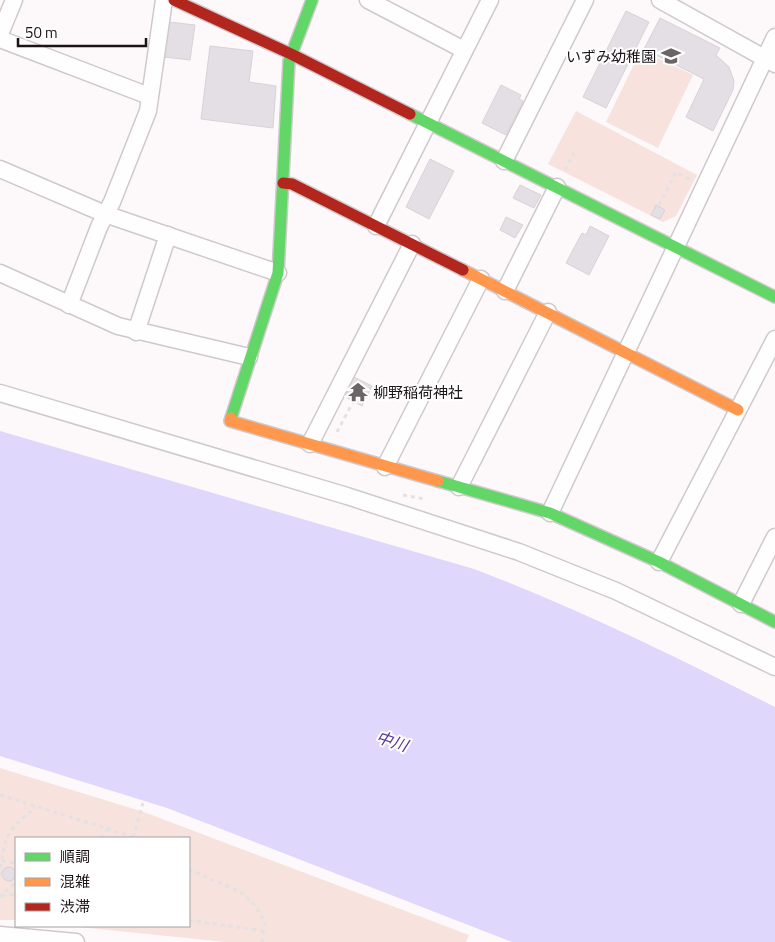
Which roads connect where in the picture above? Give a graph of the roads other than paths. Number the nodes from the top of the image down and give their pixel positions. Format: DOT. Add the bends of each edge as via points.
graph roads {
  1 [pos="14,0"];
  2 [pos="164,0"];
  3 [pos="174,0"];
  4 [pos="312,0"];
  5 [pos="368,0"];
  6 [pos="490,0"];
  7 [pos="585,0"];
  8 [pos="660,0"];
  9 [pos="0,34"];
  10 [pos="775,37"];
  11 [pos="0,39"];
  12 [pos="464,50"];
  13 [pos="292,54"];
  14 [pos="770,61"];
  15 [pos="149,96"];
  16 [pos="429,122"];
  17 [pos="504,161"];
  18 [pos="0,169"];
  19 [pos="559,182"];
  20 [pos="283,183"];
  21 [pos="105,214"];
  22 [pos="376,226"];
  23 [pos="168,235"];
  24 [pos="412,244"];
  25 [pos="676,246"];
  26 [pos="0,273"];
  27 [pos="278,273"];
  28 [pos="481,279"];
  29 [pos="505,291"];
  30 [pos="775,297"];
  31 [pos="69,306"];
  32 [pos="548,312"];
  33 [pos="136,332"];
  34 [pos="775,339"];
  35 [pos="625,351"];
  36 [pos="249,357"];
  37 [pos="0,393"];
  38 [pos="738,410"];
  39 [pos="310,444"];
  40 [pos="385,467"];
  41 [pos="459,487"];
  42 [pos="550,513"];
  43 [pos="775,537"];
  44 [pos="659,562"];
  45 [pos="741,604"];
  46 [pos="775,622"];
  47 [pos="775,667"];
  48 [pos="0,935"];
  49 [pos="76,942"];
  1 -- 9 [label="street"];
  2 -- 15 [label="street"];
  3 -- 13 [label="street"];
  4 -- 13 [label="street"];
  5 -- 12 [label="street"];
  6 -- 12 [label="street"];
  7 -- 17 [label="street"];
  8 -- 14 [label="street"];
  10 -- 14 [label="street"];
  11 -- 15 [label="street"];
  12 -- 16 [label="street"];
  13 -- 16 [label="street"];
  13 -- 20 [label="street"];
  14 -- 25 [label="street"];
  15 -- 21 [label="street" via="148,111"];
  16 -- 17 [label="street"];
  16 -- 22 [label="street"];
  17 -- 19 [label="street"];
  18 -- 21 [label="street"];
  19 -- 25 [label="street"];
  19 -- 29 [label="street"];
  20 -- 22 [label="street" via="292,184"];
  20 -- 27 [label="street"];
  21 -- 23 [label="street"];
  21 -- 31 [label="street"];
  22 -- 24 [label="street"];
  23 -- 27 [label="street"];
  23 -- 33 [label="street"];
  24 -- 28 [label="street"];
  24 -- 39 [label="street"];
  25 -- 30 [label="street"];
  25 -- 35 [label="street"];
  26 -- 31 [label="street"];
  27 -- 36 [label="street"];
  28 -- 29 [label="street"];
  28 -- 40 [label="street"];
  29 -- 32 [label="street"];
  31 -- 33 [label="street"];
  32 -- 35 [label="street"];
  32 -- 41 [label="street"];
  33 -- 36 [label="street"];
  34 -- 38 [label="street"];
  35 -- 38 [label="street"];
  35 -- 42 [label="street"];
  36 -- 39 [label="street" via="230,421"];
  37 -- 47 [label="street" via="347,496 519,552 616,590"];
  38 -- 44 [label="street"];
  39 -- 40 [label="street"];
  40 -- 41 [label="street"];
  41 -- 42 [label="street"];
  42 -- 44 [label="street"];
  43 -- 45 [label="street"];
  44 -- 45 [label="street"];
  45 -- 46 [label="street"];
  48 -- 49 [label="street"];
}
